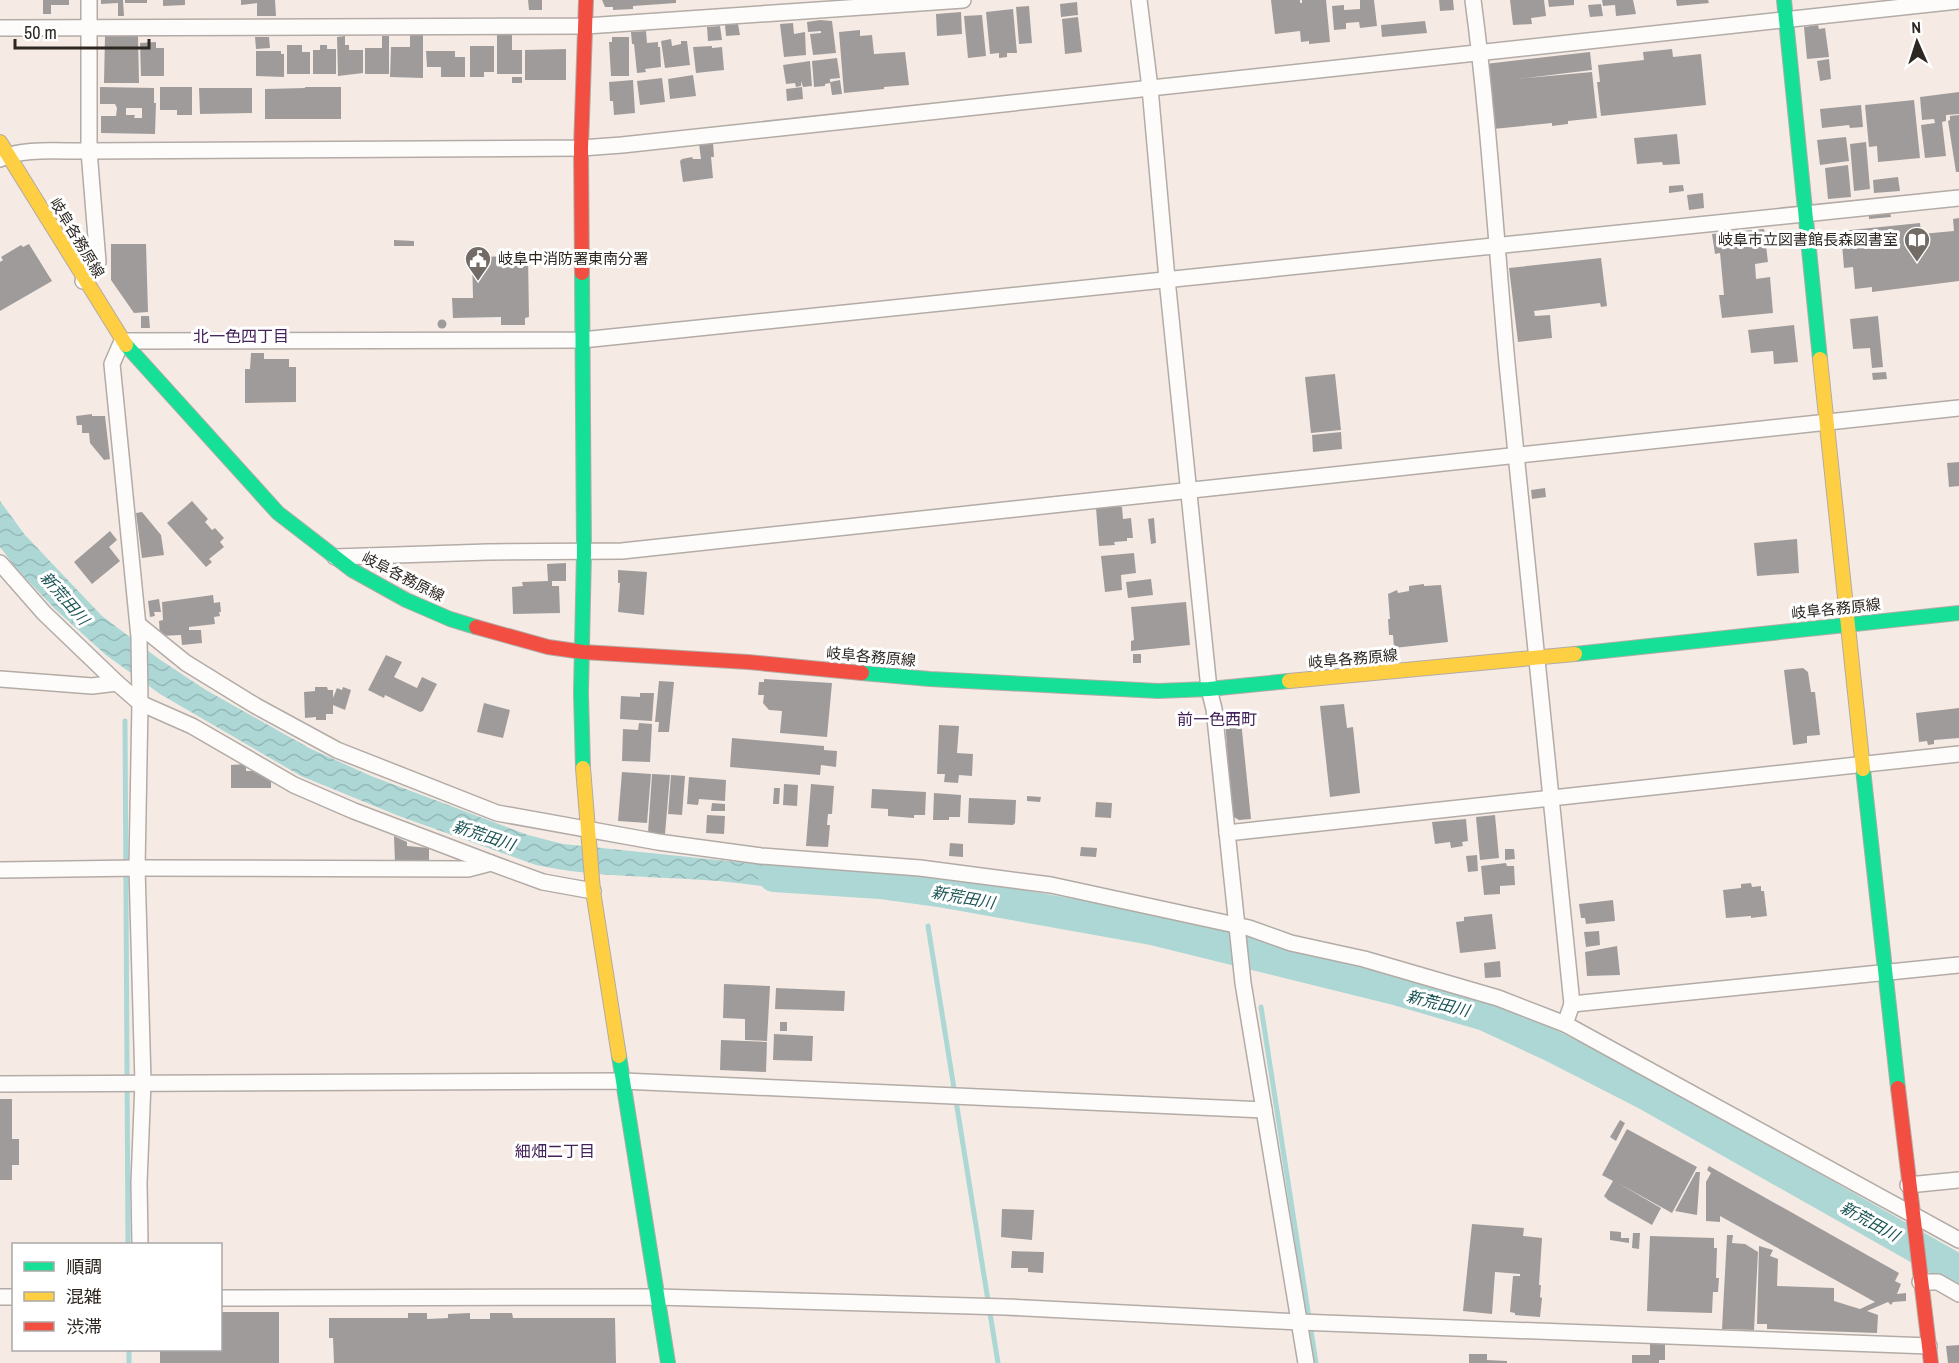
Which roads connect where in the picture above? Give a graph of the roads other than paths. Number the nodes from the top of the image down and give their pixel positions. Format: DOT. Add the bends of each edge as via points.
graph roads {
  1 [pos="89,0"];
  2 [pos="586,0"];
  3 [pos="963,0"];
  4 [pos="1138,0"];
  5 [pos="1473,0"];
  6 [pos="1784,0"];
  7 [pos="1959,1"];
  8 [pos="1785,20"];
  9 [pos="89,26"];
  10 [pos="586,26"];
  11 [pos="0,28"];
  12 [pos="1481,53"];
  13 [pos="1150,88"];
  14 [pos="581,148"];
  15 [pos="89,151"];
  16 [pos="3,152"];
  17 [pos="1959,198"];
  18 [pos="1805,214"];
  19 [pos="1496,244"];
  20 [pos="1167,279"];
  21 [pos="83,281"];
  22 [pos="582,340"];
  23 [pos="122,341"];
  24 [pos="1959,408"];
  25 [pos="1826,423"];
  26 [pos="1516,455"];
  27 [pos="1189,491"];
  28 [pos="584,552"];
  29 [pos="335,557"];
  30 [pos="0,563"];
  31 [pos="1959,613"];
  32 [pos="1849,624"];
  33 [pos="139,631"];
  34 [pos="583,652"];
  35 [pos="1538,658"];
  36 [pos="0,679"];
  37 [pos="117,683"];
  38 [pos="1209,689"];
  39 [pos="140,703"];
  40 [pos="1959,754"];
  41 [pos="1864,764"];
  42 [pos="1551,798"];
  43 [pos="1227,833"];
  44 [pos="587,835"];
  45 [pos="491,863"];
  46 [pos="137,868"];
  47 [pos="0,870"];
  48 [pos="592,887"];
  49 [pos="1237,930"];
  50 [pos="1959,965"];
  51 [pos="1885,972"];
  52 [pos="1572,1004"];
  53 [pos="1565,1024"];
  54 [pos="622,1081"];
  55 [pos="143,1082"];
  56 [pos="0,1084"];
  57 [pos="1264,1110"];
  58 [pos="1959,1180"];
  59 [pos="1908,1185"];
  60 [pos="1912,1218"];
  61 [pos="1959,1240"];
  62 [pos="140,1243"];
  63 [pos="1919,1276"];
  64 [pos="1959,1294"];
  65 [pos="657,1297"];
  66 [pos="222,1298"];
  67 [pos="1299,1322"];
  68 [pos="1929,1346"];
  69 [pos="668,1363"];
  70 [pos="1306,1363"];
  71 [pos="1931,1363"];
  1 -- 9 [label="street"];
  2 -- 10 [label="street"];
  3 -- 10 [label="street"];
  4 -- 13 [label="street"];
  5 -- 12 [label="street"];
  6 -- 8 [label="street"];
  7 -- 8 [label="street"];
  8 -- 12 [label="street"];
  8 -- 18 [label="street"];
  9 -- 10 [label="street"];
  9 -- 11 [label="street"];
  9 -- 15 [label="street"];
  10 -- 14 [label="street"];
  12 -- 13 [label="street"];
  12 -- 19 [label="street"];
  13 -- 14 [label="street"];
  13 -- 20 [label="street"];
  14 -- 15 [label="street"];
  14 -- 22 [label="street"];
  15 -- 16 [label="street"];
  15 -- 21 [label="street" via="98,262"];
  16 -- 21 [label="street, 岐阜各務原線"];
  17 -- 18 [label="street"];
  18 -- 19 [label="street"];
  18 -- 25 [label="street"];
  19 -- 20 [label="street"];
  19 -- 26 [label="street"];
  20 -- 22 [label="street"];
  20 -- 27 [label="street"];
  21 -- 23 [label="street, 岐阜各務原線"];
  22 -- 23 [label="street"];
  22 -- 28 [label="street"];
  23 -- 29 [label="street, 岐阜各務原線" via="278,513"];
  23 -- 33 [label="street" via="112,364"];
  24 -- 25 [label="street"];
  25 -- 26 [label="street"];
  25 -- 32 [label="street"];
  26 -- 27 [label="street"];
  26 -- 35 [label="street"];
  27 -- 28 [label="street"];
  27 -- 38 [label="street"];
  28 -- 29 [label="street"];
  28 -- 34 [label="street"];
  29 -- 34 [label="street, 岐阜各務原線" via="397,595 450,619 548,647"];
  30 -- 37 [label="street" via="44,613"];
  31 -- 32 [label="street, 岐阜各務原線"];
  32 -- 35 [label="street, 岐阜各務原線"];
  32 -- 41 [label="street"];
  33 -- 39 [label="street"];
  33 -- 44 [label="street" via="256,706 338,750 497,813"];
  34 -- 38 [label="street, 岐阜各務原線" via="930,679 1158,691"];
  34 -- 44 [label="street"];
  35 -- 38 [label="street, 岐阜各務原線"];
  35 -- 42 [label="street"];
  36 -- 37 [label="street" via="92,686"];
  37 -- 39 [label="street"];
  38 -- 43 [label="street"];
  39 -- 45 [label="street" via="192,726 294,785"];
  39 -- 46 [label="street"];
  40 -- 41 [label="street"];
  41 -- 42 [label="street"];
  41 -- 51 [label="street"];
  42 -- 43 [label="street"];
  42 -- 52 [label="street"];
  43 -- 49 [label="street"];
  44 -- 48 [label="street"];
  44 -- 49 [label="street" via="1051,885"];
  45 -- 46 [label="street" via="468,869"];
  45 -- 48 [label="street" via="543,882"];
  46 -- 47 [label="street"];
  46 -- 55 [label="street"];
  48 -- 54 [label="street"];
  49 -- 53 [label="street" via="1364,959 1498,998"];
  49 -- 57 [label="street"];
  50 -- 51 [label="street"];
  51 -- 52 [label="street"];
  51 -- 59 [label="street"];
  52 -- 53 [label="street"];
  53 -- 60 [label="street"];
  54 -- 55 [label="street"];
  54 -- 57 [label="street"];
  54 -- 65 [label="street"];
  55 -- 56 [label="street"];
  55 -- 62 [label="street"];
  57 -- 67 [label="street"];
  58 -- 59 [label="street"];
  59 -- 60 [label="street"];
  60 -- 61 [label="street"];
  60 -- 63 [label="street"];
  63 -- 64 [label="street"];
  63 -- 68 [label="street"];
  65 -- 66 [label="street"];
  65 -- 67 [label="street" via="1006,1307"];
  65 -- 69 [label="street"];
  67 -- 68 [label="street"];
  67 -- 70 [label="street"];
  68 -- 71 [label="street"];
}
